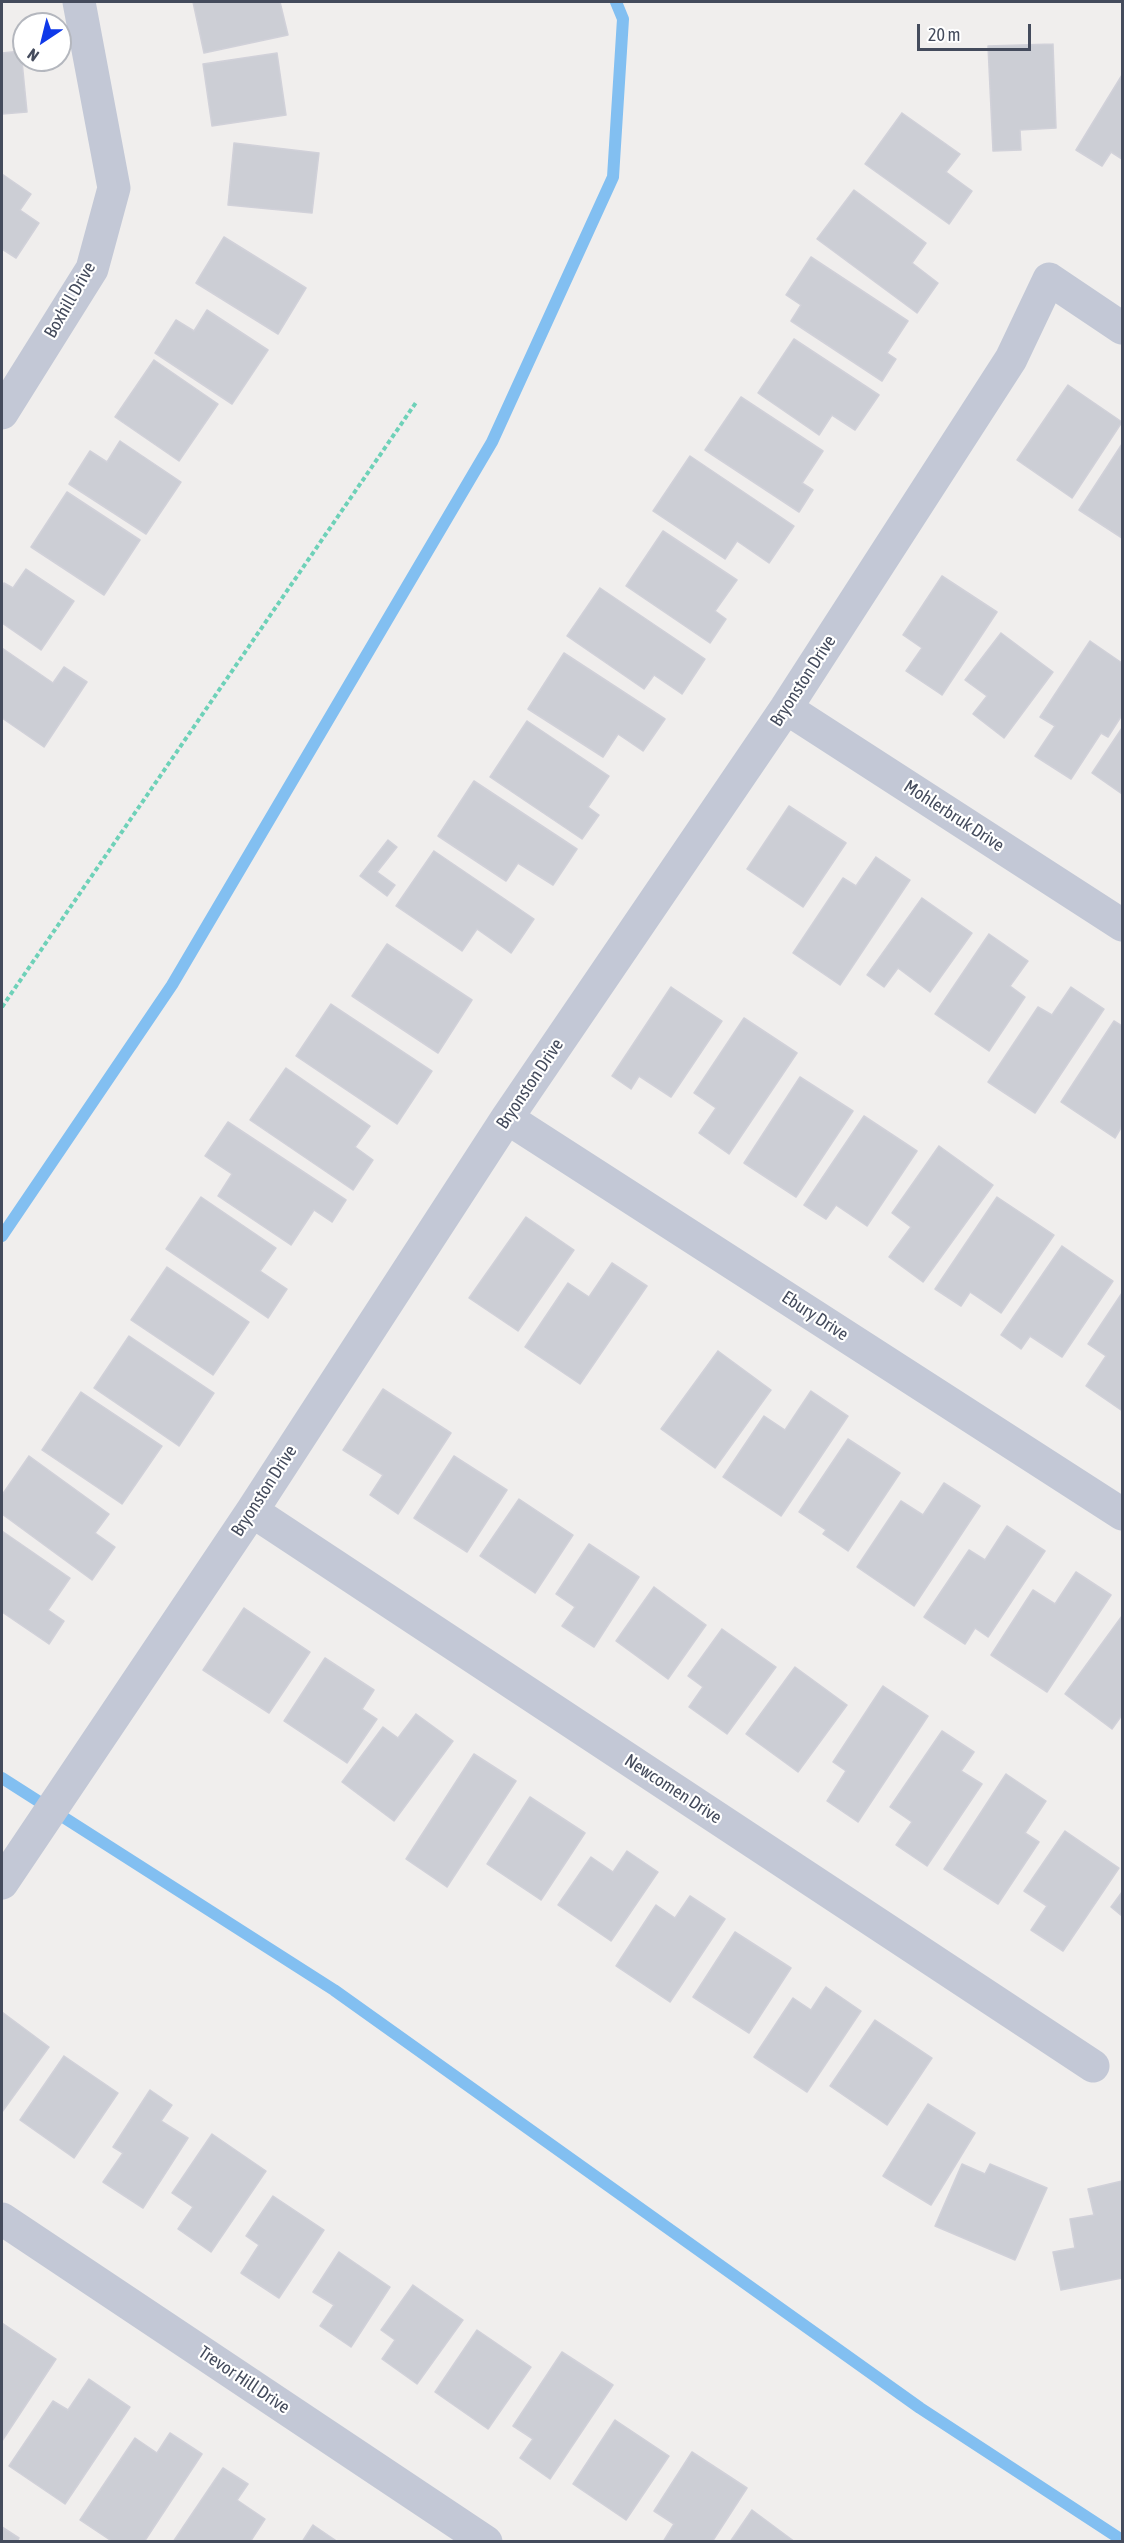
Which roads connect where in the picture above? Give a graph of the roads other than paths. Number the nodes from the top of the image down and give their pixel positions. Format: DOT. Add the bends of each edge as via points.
graph roads {
  1 [pos="79,2"];
  2 [pos="1122,328"];
  3 [pos="2,413"];
  4 [pos="786,708"];
  5 [pos="1122,925"];
  6 [pos="507,1118"];
  7 [pos="252,1511"];
  8 [pos="1122,1514"];
  9 [pos="2,1883"];
  10 [pos="1093,2066"];
  11 [pos="2,2219"];
  12 [pos="486,2541"];
  1 -- 3 [label="street, Boxhill Drive" via="114,188 92,269"];
  2 -- 4 [label="street, Bryonston Drive" via="1049,279 1011,359"];
  4 -- 5 [label="street, Mohlerbruk Drive"];
  4 -- 6 [label="street, Bryonston Drive"];
  6 -- 7 [label="street, Bryonston Drive"];
  6 -- 8 [label="street, Ebury Drive"];
  7 -- 9 [label="street, Bryonston Drive"];
  7 -- 10 [label="street, Newcomen Drive"];
  11 -- 12 [label="street, Trevor Hill Drive"];
}
